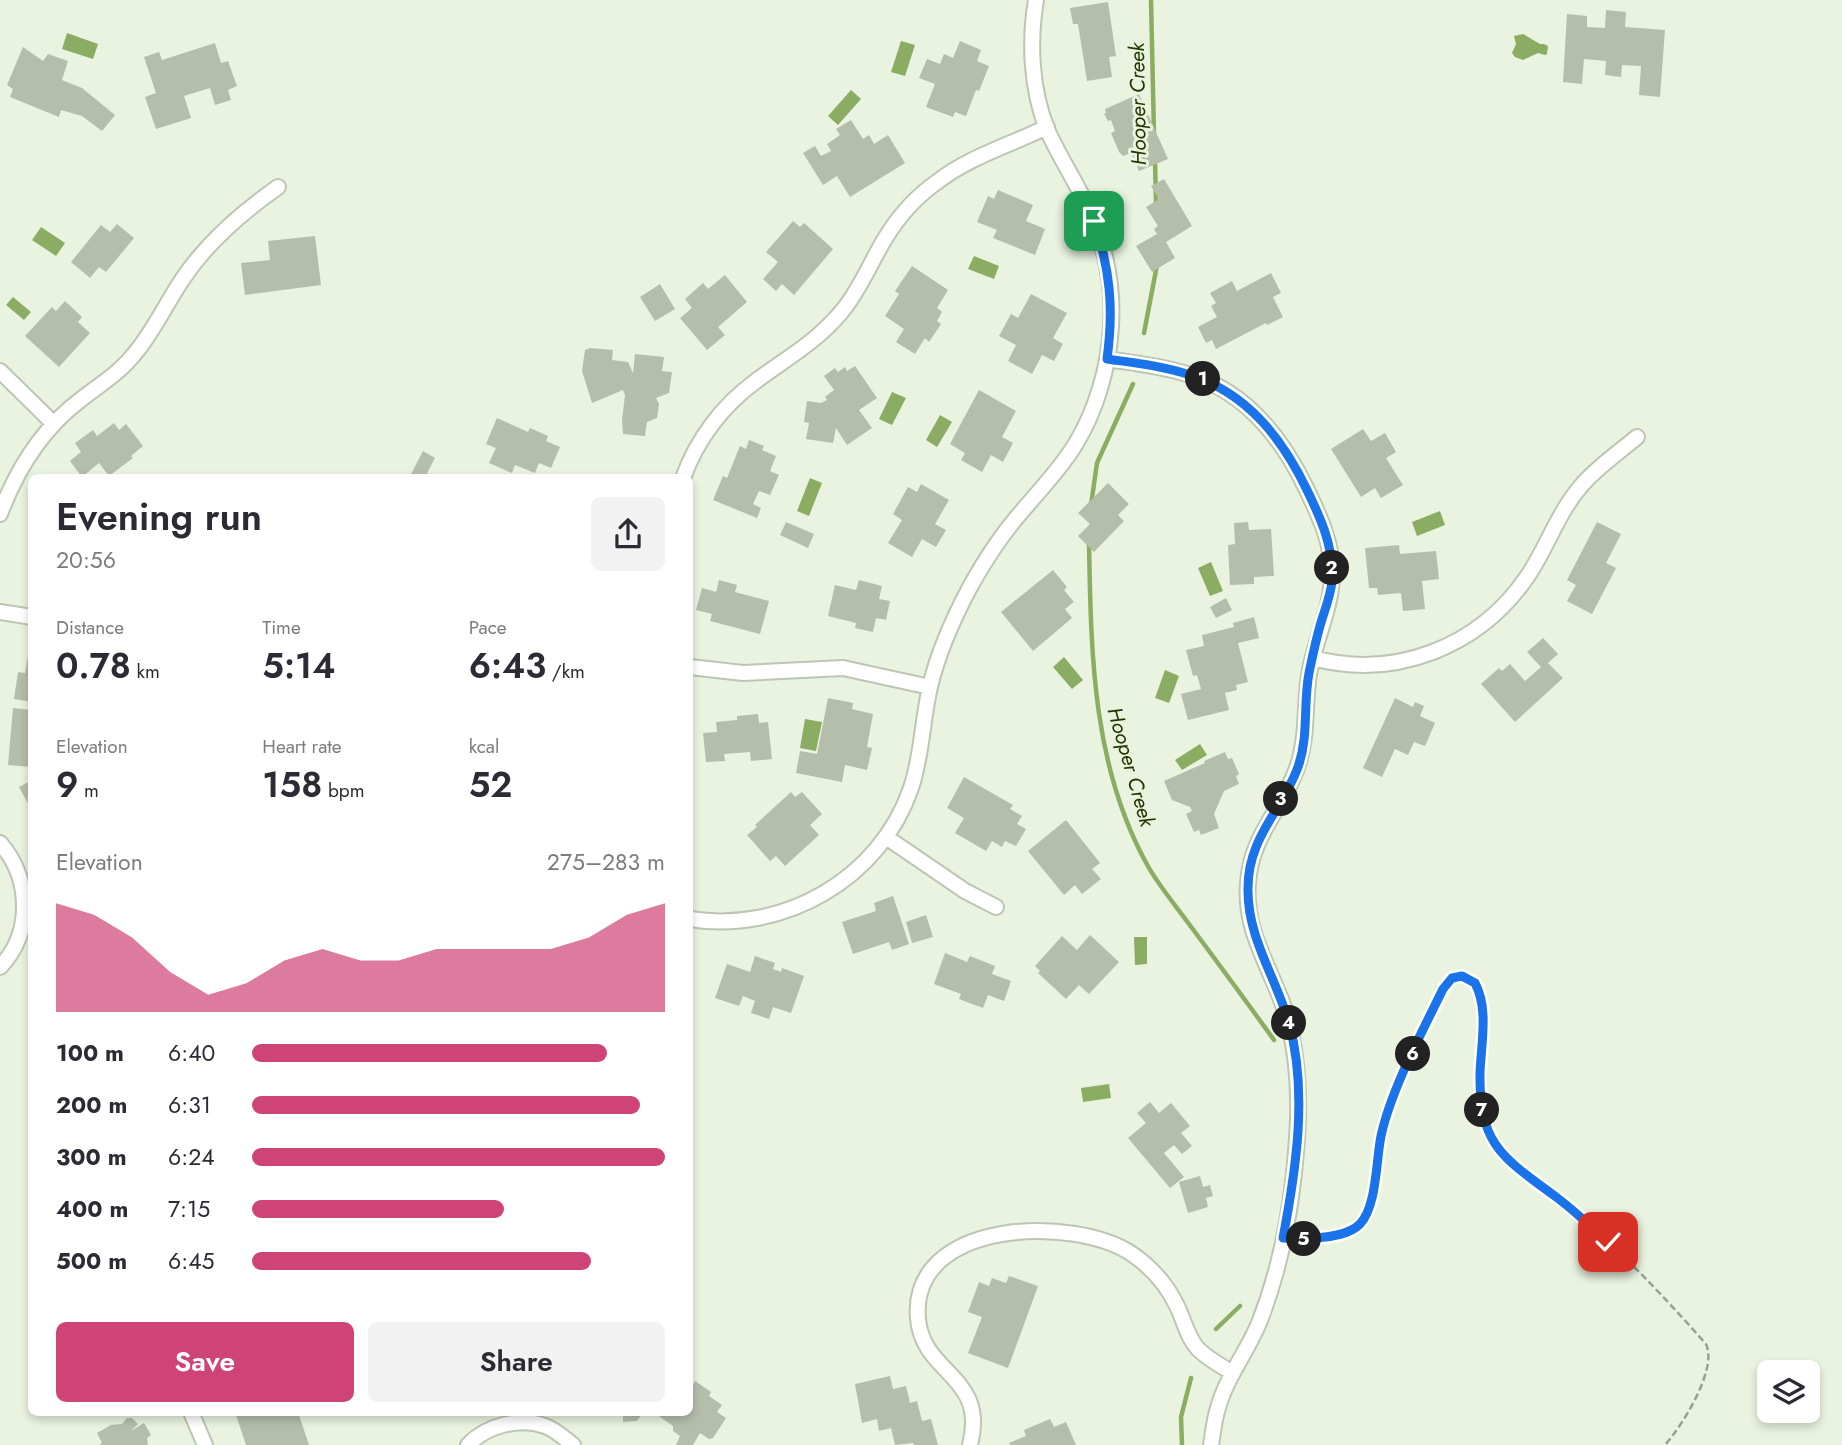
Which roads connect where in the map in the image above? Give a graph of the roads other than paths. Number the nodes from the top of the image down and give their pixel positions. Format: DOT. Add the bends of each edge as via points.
graph roads {
  1 [pos="1036,0"];
  2 [pos="1047,127"];
  3 [pos="278,187"];
  4 [pos="1107,359"];
  5 [pos="0,371"];
  6 [pos="54,424"];
  7 [pos="1637,437"];
  8 [pos="685,474"];
  9 [pos="0,514"];
  10 [pos="0,612"];
  11 [pos="28,616"];
  12 [pos="1312,658"];
  13 [pos="693,667"];
  14 [pos="930,688"];
  15 [pos="886,837"];
  16 [pos="0,844"];
  17 [pos="996,907"];
  18 [pos="693,919"];
  19 [pos="0,967"];
  20 [pos="1233,1373"];
  21 [pos="193,1416"];
  22 [pos="205,1445"];
  23 [pos="468,1445"];
  24 [pos="573,1445"];
  25 [pos="970,1445"];
  26 [pos="1211,1445"];
  1 -- 2 [label="street" via="1034,75"];
  2 -- 4 [label="street" via="1103,247 1112,302"];
  2 -- 8 [label="street" via="957,168 919,197 888,233 843,310 812,343 756,381 725,409 698,446"];
  3 -- 6 [label="street" via="234,221 198,258 125,365"];
  4 -- 12 [label="street" via="1207,381 1249,407 1282,443 1318,512 1330,551 1330,595"];
  4 -- 14 [label="street" via="1096,400 1075,445 976,575 949,631"];
  5 -- 6 [label="street"];
  6 -- 9 [label="street" via="23,463"];
  7 -- 12 [label="street" via="1581,486 1526,578 1475,630 1441,649 1403,661 1349,666"];
  10 -- 11 [label="street"];
  12 -- 20 [label="street" via="1300,761 1257,842 1248,884 1252,931 1293,1039 1296,1152 1283,1238 1259,1321"];
  13 -- 14 [label="street" via="743,673 843,668"];
  14 -- 15 [label="street" via="911,789"];
  15 -- 17 [label="street"];
  15 -- 18 [label="street" via="836,886 791,909 747,920"];
  16 -- 19 [label="street" via="20,876 24,905 19,936"];
  20 -- 25 [label="street" via="1198,1349 1165,1285 1121,1247 1065,1232 1018,1233 971,1242 943,1257 928,1276 918,1302 925,1345 959,1381 969,1401 974,1427"];
  20 -- 26 [label="street" via="1218,1407"];
  21 -- 22 [label="street"];
  23 -- 24 [label="street" via="484,1432 528,1422 548,1427"];
}
